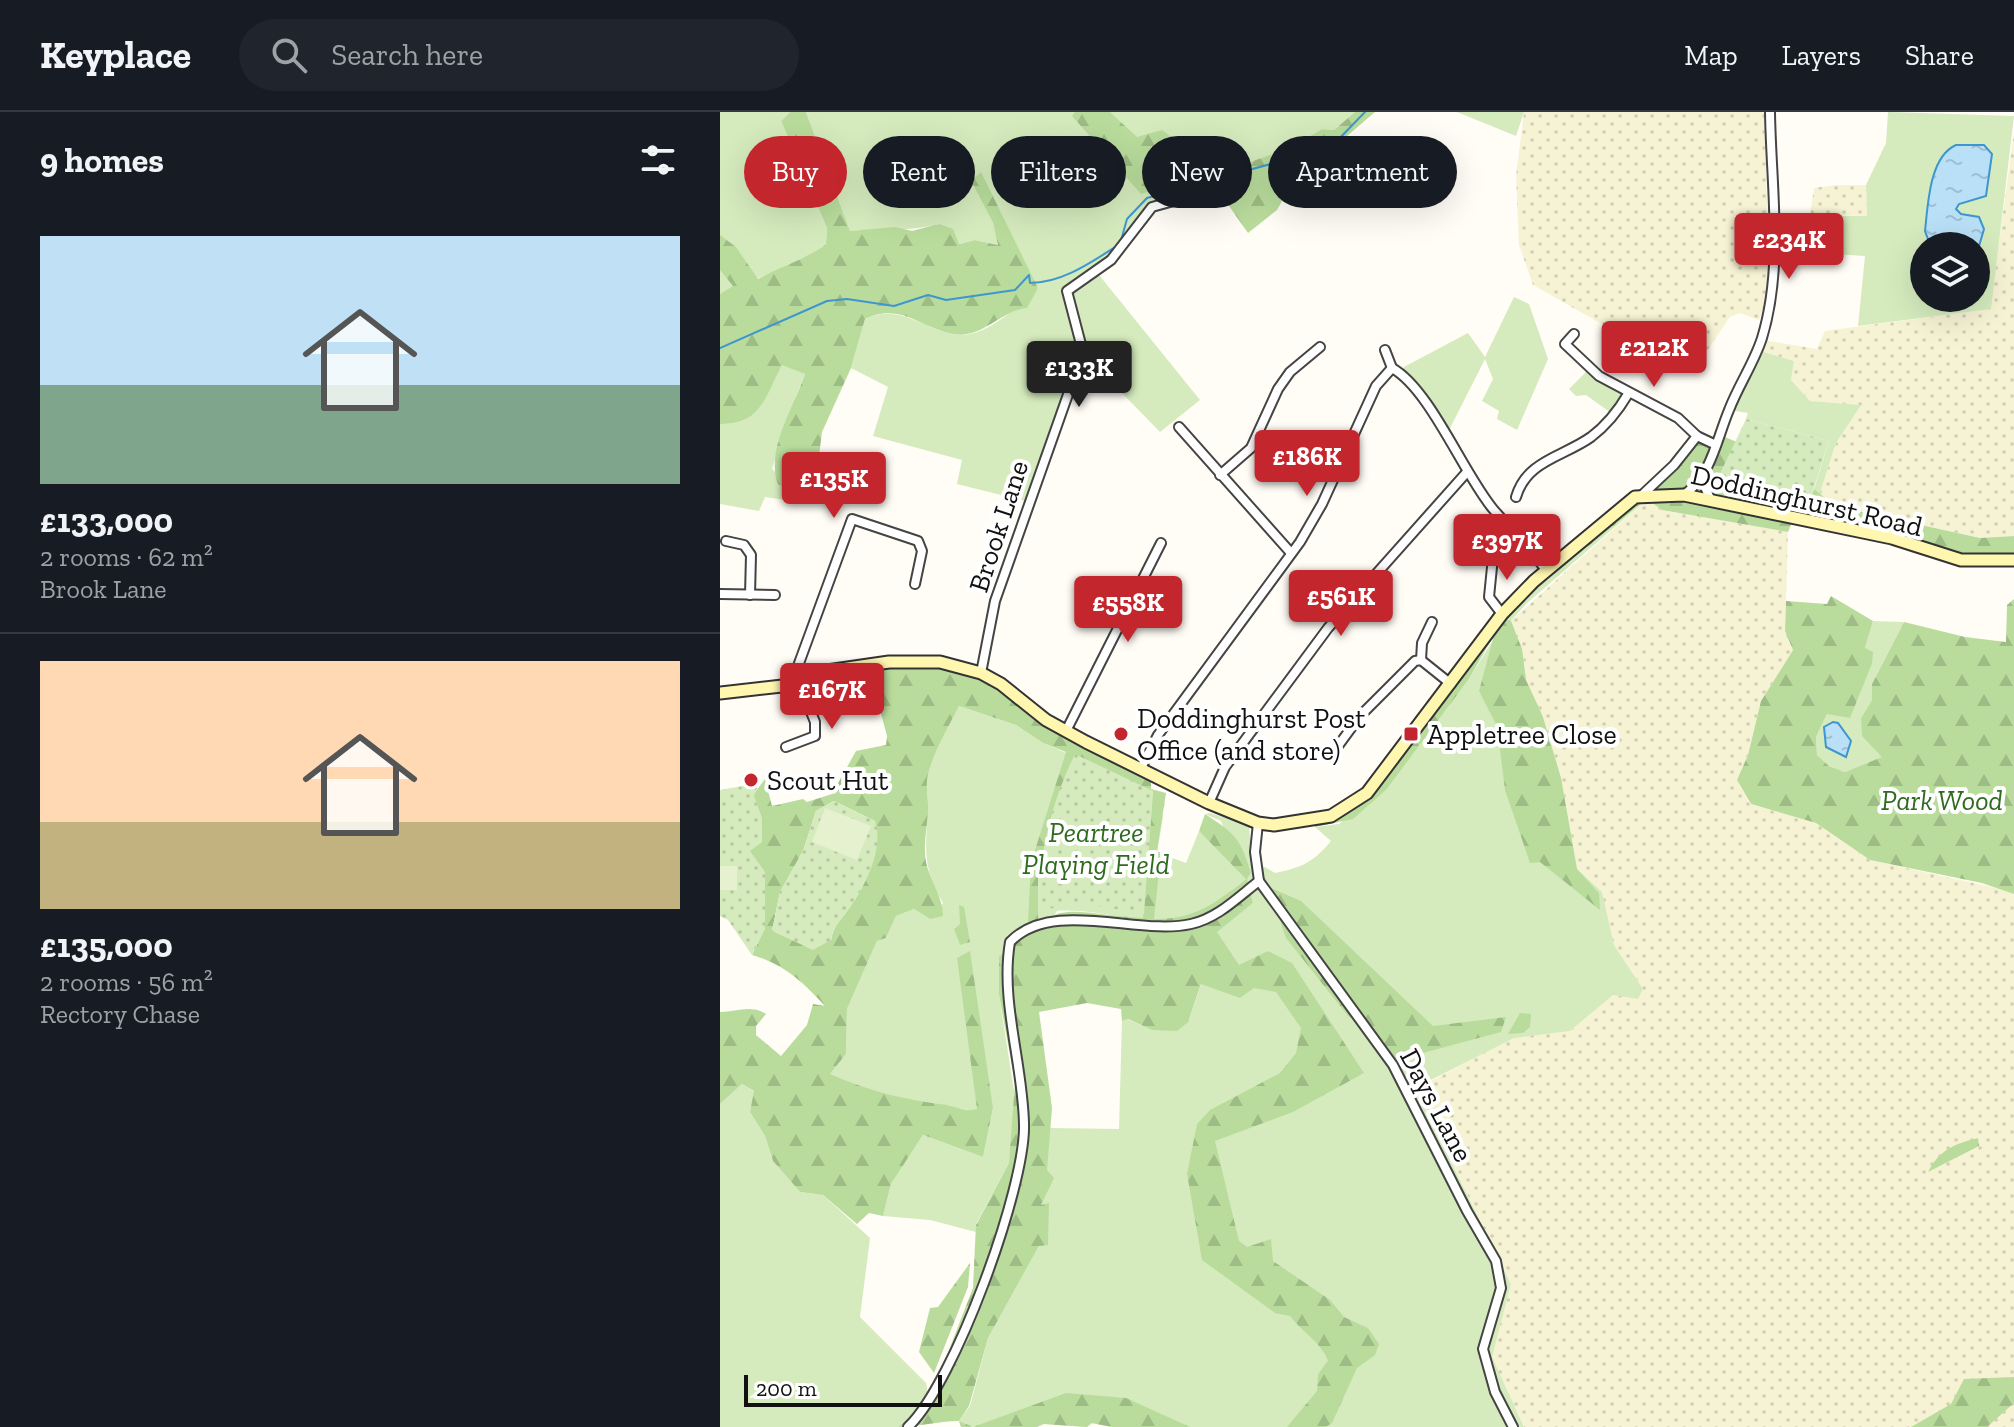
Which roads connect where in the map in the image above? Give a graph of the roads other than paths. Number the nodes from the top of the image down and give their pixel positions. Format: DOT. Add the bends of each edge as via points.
graph roads {
  1 [pos="1770,112"];
  2 [pos="1151,208"];
  3 [pos="1574,334"];
  4 [pos="1320,347"];
  5 [pos="1385,350"];
  6 [pos="1392,368"];
  7 [pos="1628,394"];
  8 [pos="1179,427"];
  9 [pos="1697,436"];
  10 [pos="1716,445"];
  11 [pos="1467,472"];
  12 [pos="1220,475"];
  13 [pos="1702,480"];
  14 [pos="1684,495"];
  15 [pos="1641,496"];
  16 [pos="1516,497"];
  17 [pos="1711,501"];
  18 [pos="726,541"];
  19 [pos="1161,543"];
  20 [pos="1291,553"];
  21 [pos="1493,557"];
  22 [pos="2014,560"];
  23 [pos="1546,570"];
  24 [pos="915,584"];
  25 [pos="720,594"];
  26 [pos="750,595"];
  27 [pos="775,595"];
  28 [pos="1502,614"];
  29 [pos="1432,622"];
  30 [pos="1421,660"];
  31 [pos="981,673"];
  32 [pos="795,684"];
  33 [pos="1451,684"];
  34 [pos="720,693"];
  35 [pos="1066,731"];
  36 [pos="786,747"];
  37 [pos="1335,750"];
  38 [pos="1140,770"];
  39 [pos="1209,803"];
  40 [pos="1258,823"];
  41 [pos="1259,881"];
  42 [pos="908,1427"];
  43 [pos="1513,1427"];
  1 -- 10 [label="street" via="1775,258 1771,302 1761,342"];
  2 -- 31 [label="street, Brook Lane" via="1111,260 1067,291 1081,361 995,601"];
  3 -- 7 [label="street" via="1565,344"];
  4 -- 12 [label="street" via="1290,372 1251,448"];
  5 -- 6 [label="street"];
  6 -- 11 [label="street" via="1412,385"];
  6 -- 20 [label="street" via="1376,386 1322,504"];
  7 -- 9 [label="street" via="1678,418"];
  7 -- 16 [label="street" via="1592,436 1538,465 1521,482"];
  8 -- 12 [label="street"];
  9 -- 10 [label="street"];
  9 -- 15 [label="street"];
  10 -- 13 [label="street"];
  11 -- 23 [label="street"];
  11 -- 39 [label="street" via="1328,628 1225,767"];
  12 -- 20 [label="street"];
  13 -- 14 [label="street"];
  13 -- 17 [label="street"];
  14 -- 15 [label="street, Doddinghurst Road"];
  14 -- 17 [label="street, Doddinghurst Road"];
  15 -- 23 [label="street"];
  17 -- 22 [label="street, Doddinghurst Road" via="1892,538 1961,560"];
  18 -- 26 [label="street" via="744,545 751,555"];
  19 -- 35 [label="street"];
  20 -- 38 [label="street" via="1158,735"];
  21 -- 28 [label="street" via="1489,597"];
  23 -- 28 [label="street"];
  24 -- 32 [label="street" via="922,551 918,541 852,519"];
  25 -- 26 [label="street"];
  26 -- 27 [label="street"];
  28 -- 33 [label="street"];
  29 -- 30 [label="street"];
  30 -- 33 [label="street"];
  30 -- 37 [label="street" via="1406,667"];
  31 -- 32 [label="street" via="940,662 889,662 827,671"];
  31 -- 35 [label="street"];
  32 -- 34 [label="street"];
  32 -- 36 [label="street" via="815,722 815,736"];
  33 -- 40 [label="street" via="1357,802 1308,822"];
  35 -- 38 [label="street"];
  38 -- 39 [label="street"];
  39 -- 40 [label="street"];
  40 -- 41 [label="street"];
  41 -- 42 [label="street" via="1211,918 1194,924 1058,919 1010,942 1010,998 1025,1128 994,1255 966,1328 932,1398"];
  41 -- 43 [label="street, Days Lane" via="1393,1065 1496,1261 1502,1282 1483,1349 1495,1392"];
}
